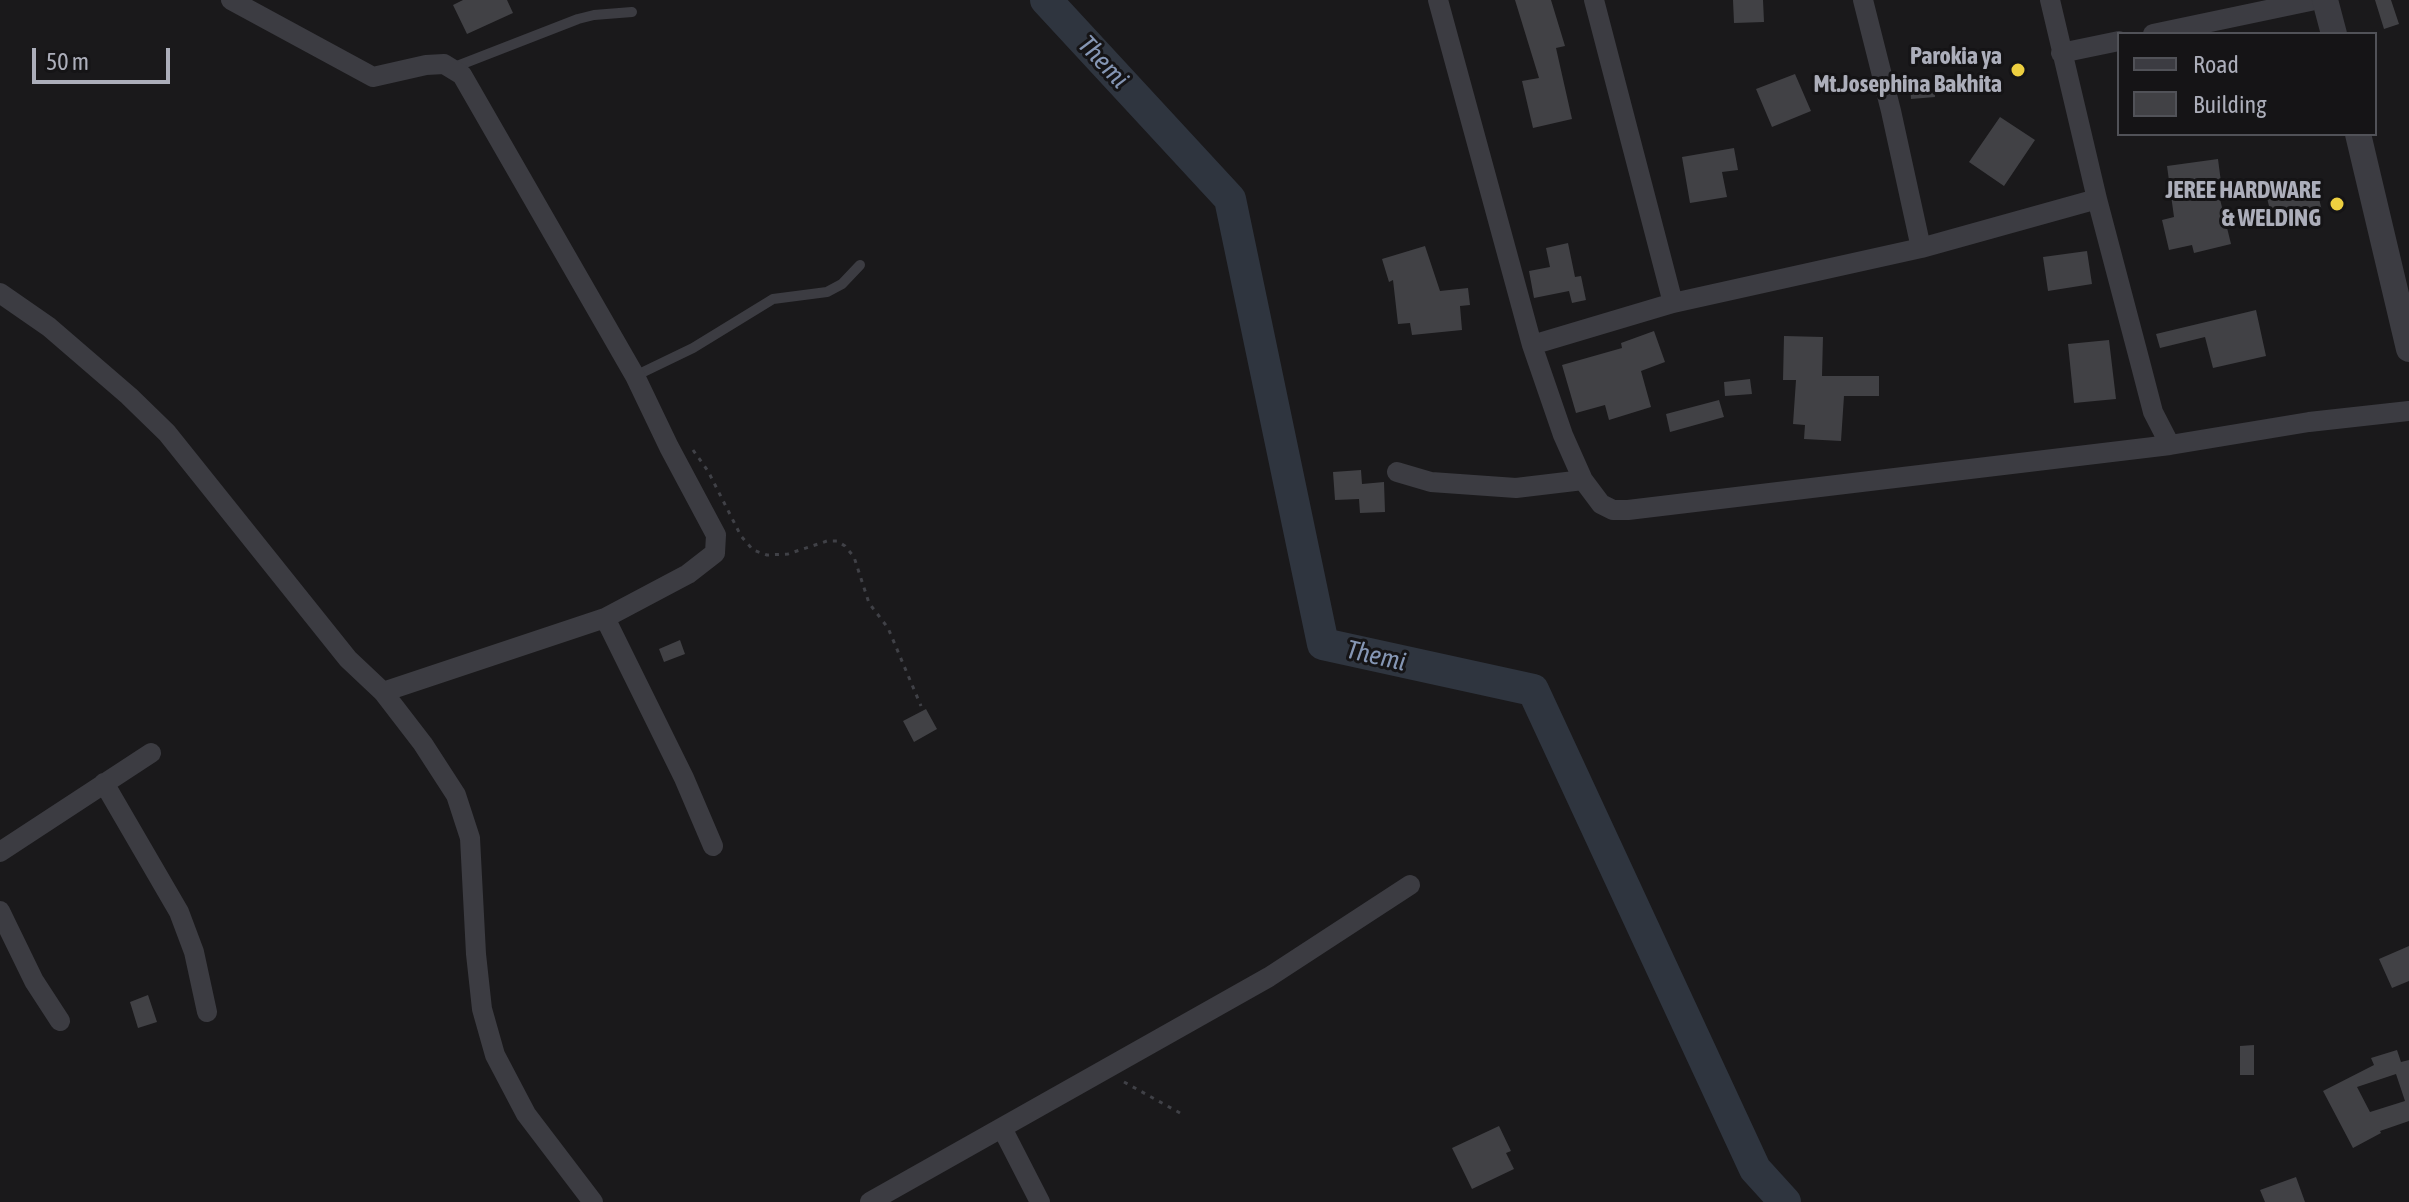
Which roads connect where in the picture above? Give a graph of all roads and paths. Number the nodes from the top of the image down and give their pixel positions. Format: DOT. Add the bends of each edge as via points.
graph roads {
  1 [pos="231,0"];
  2 [pos="1438,0"];
  3 [pos="1594,0"];
  4 [pos="1863,0"];
  5 [pos="2050,0"];
  6 [pos="2315,0"];
  7 [pos="2325,0"];
  8 [pos="632,12"];
  9 [pos="2163,32"];
  10 [pos="2333,32"];
  11 [pos="2117,41"];
  12 [pos="2061,53"];
  13 [pos="452,68"];
  14 [pos="2359,136"];
  15 [pos="2097,199"];
  16 [pos="1921,248"];
  17 [pos="860,265"];
  18 [pos="0,293"];
  19 [pos="2403,295"];
  20 [pos="1673,303"];
  21 [pos="1532,345"];
  22 [pos="2409,349"];
  23 [pos="635,376"];
  24 [pos="2409,411"];
  25 [pos="2170,445"];
  26 [pos="669,447"];
  27 [pos="1397,472"];
  28 [pos="1583,480"];
  29 [pos="605,618"];
  30 [pos="383,692"];
  31 [pos="921,706"];
  32 [pos="151,753"];
  33 [pos="104,783"];
  34 [pos="713,846"];
  35 [pos="0,852"];
  36 [pos="1410,885"];
  37 [pos="0,911"];
  38 [pos="207,1012"];
  39 [pos="60,1021"];
  40 [pos="1098,1073"];
  41 [pos="1180,1113"];
  42 [pos="1002,1128"];
  43 [pos="593,1202"];
  44 [pos="870,1202"];
  45 [pos="1040,1202"];
  1 -- 13 [label="street" via="373,77 426,65"];
  2 -- 21 [label="street"];
  3 -- 20 [label="street"];
  4 -- 16 [label="street"];
  5 -- 12 [label="street"];
  6 -- 9 [label="street"];
  7 -- 10 [label="street"];
  8 -- 13 [label="lane" via="578,19"];
  11 -- 12 [label="street"];
  12 -- 15 [label="street"];
  13 -- 23 [label="street" via="462,75"];
  14 -- 19 [label="street"];
  15 -- 16 [label="street"];
  15 -- 25 [label="street" via="2153,412"];
  16 -- 20 [label="street"];
  17 -- 23 [label="lane" via="827,292 773,299"];
  18 -- 30 [label="street" via="49,327 167,433 348,659"];
  19 -- 22 [label="street"];
  20 -- 21 [label="street"];
  21 -- 28 [label="street"];
  23 -- 26 [label="street"];
  24 -- 25 [label="street"];
  25 -- 28 [label="street" via="1628,510 1601,504"];
  26 -- 29 [label="street" via="716,535 715,553 688,574"];
  26 -- 31 [label="path" via="697,453 753,550 788,554 827,541 845,546"];
  27 -- 28 [label="street" via="1431,482 1516,488"];
  29 -- 30 [label="street"];
  29 -- 34 [label="street"];
  30 -- 43 [label="street" via="423,744 464,817 470,838 482,1009 495,1055 526,1114"];
  32 -- 33 [label="street"];
  33 -- 35 [label="street"];
  33 -- 38 [label="street" via="179,912"];
  36 -- 40 [label="street" via="1269,977"];
  37 -- 39 [label="street"];
  40 -- 41 [label="path" via="1139,1088"];
  40 -- 42 [label="street"];
  42 -- 44 [label="street"];
  42 -- 45 [label="street"];
}
